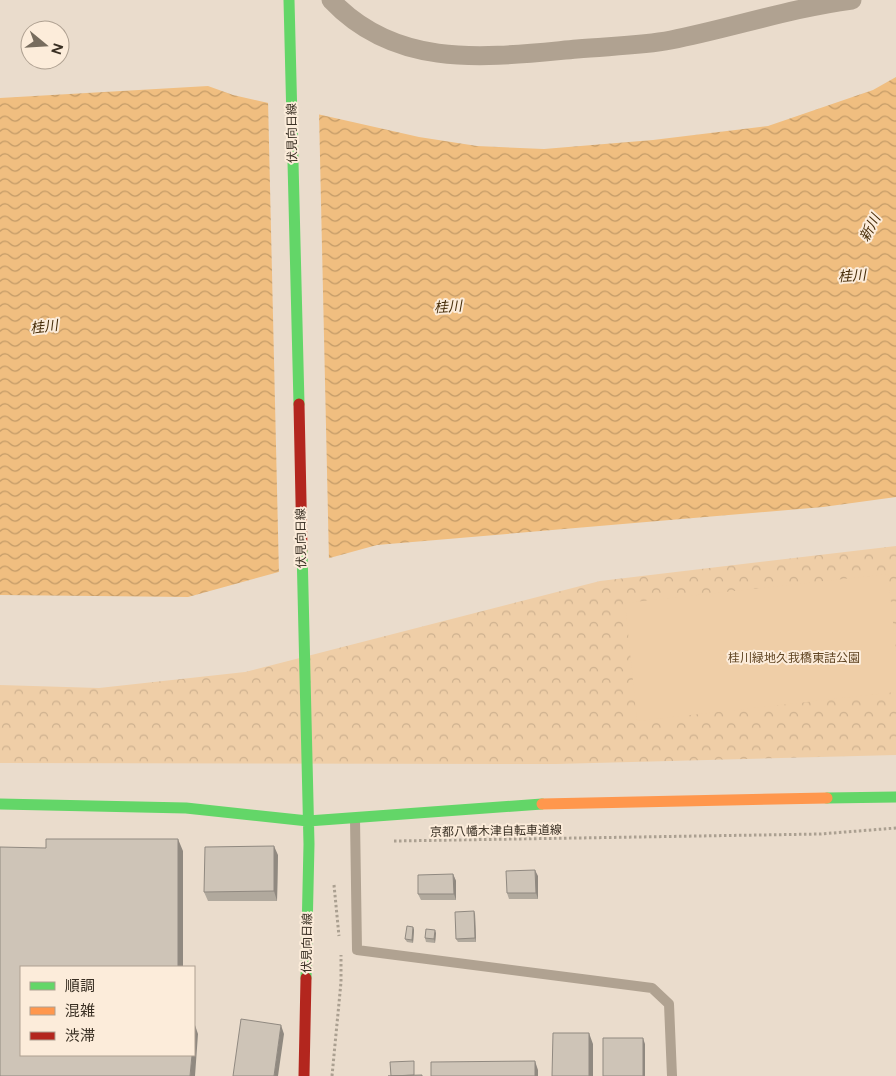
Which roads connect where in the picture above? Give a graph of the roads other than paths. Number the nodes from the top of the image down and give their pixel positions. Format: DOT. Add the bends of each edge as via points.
graph roads {
  1 [pos="289,0"];
  2 [pos="331,0"];
  3 [pos="852,0"];
  4 [pos="896,797"];
  5 [pos="0,804"];
  6 [pos="355,818"];
  7 [pos="308,821"];
  8 [pos="304,1076"];
  9 [pos="672,1076"];
  1 -- 7 [label="main road, 伏見向日線"];
  2 -- 3 [label="street" via="354,20 389,41 416,51 477,57 668,40"];
  4 -- 6 [label="main road" via="536,804"];
  5 -- 7 [label="main road" via="186,808"];
  6 -- 7 [label="main road"];
  6 -- 9 [label="lane" via="357,950 652,988 669,1004"];
  7 -- 8 [label="main road, 伏見向日線"];
}
